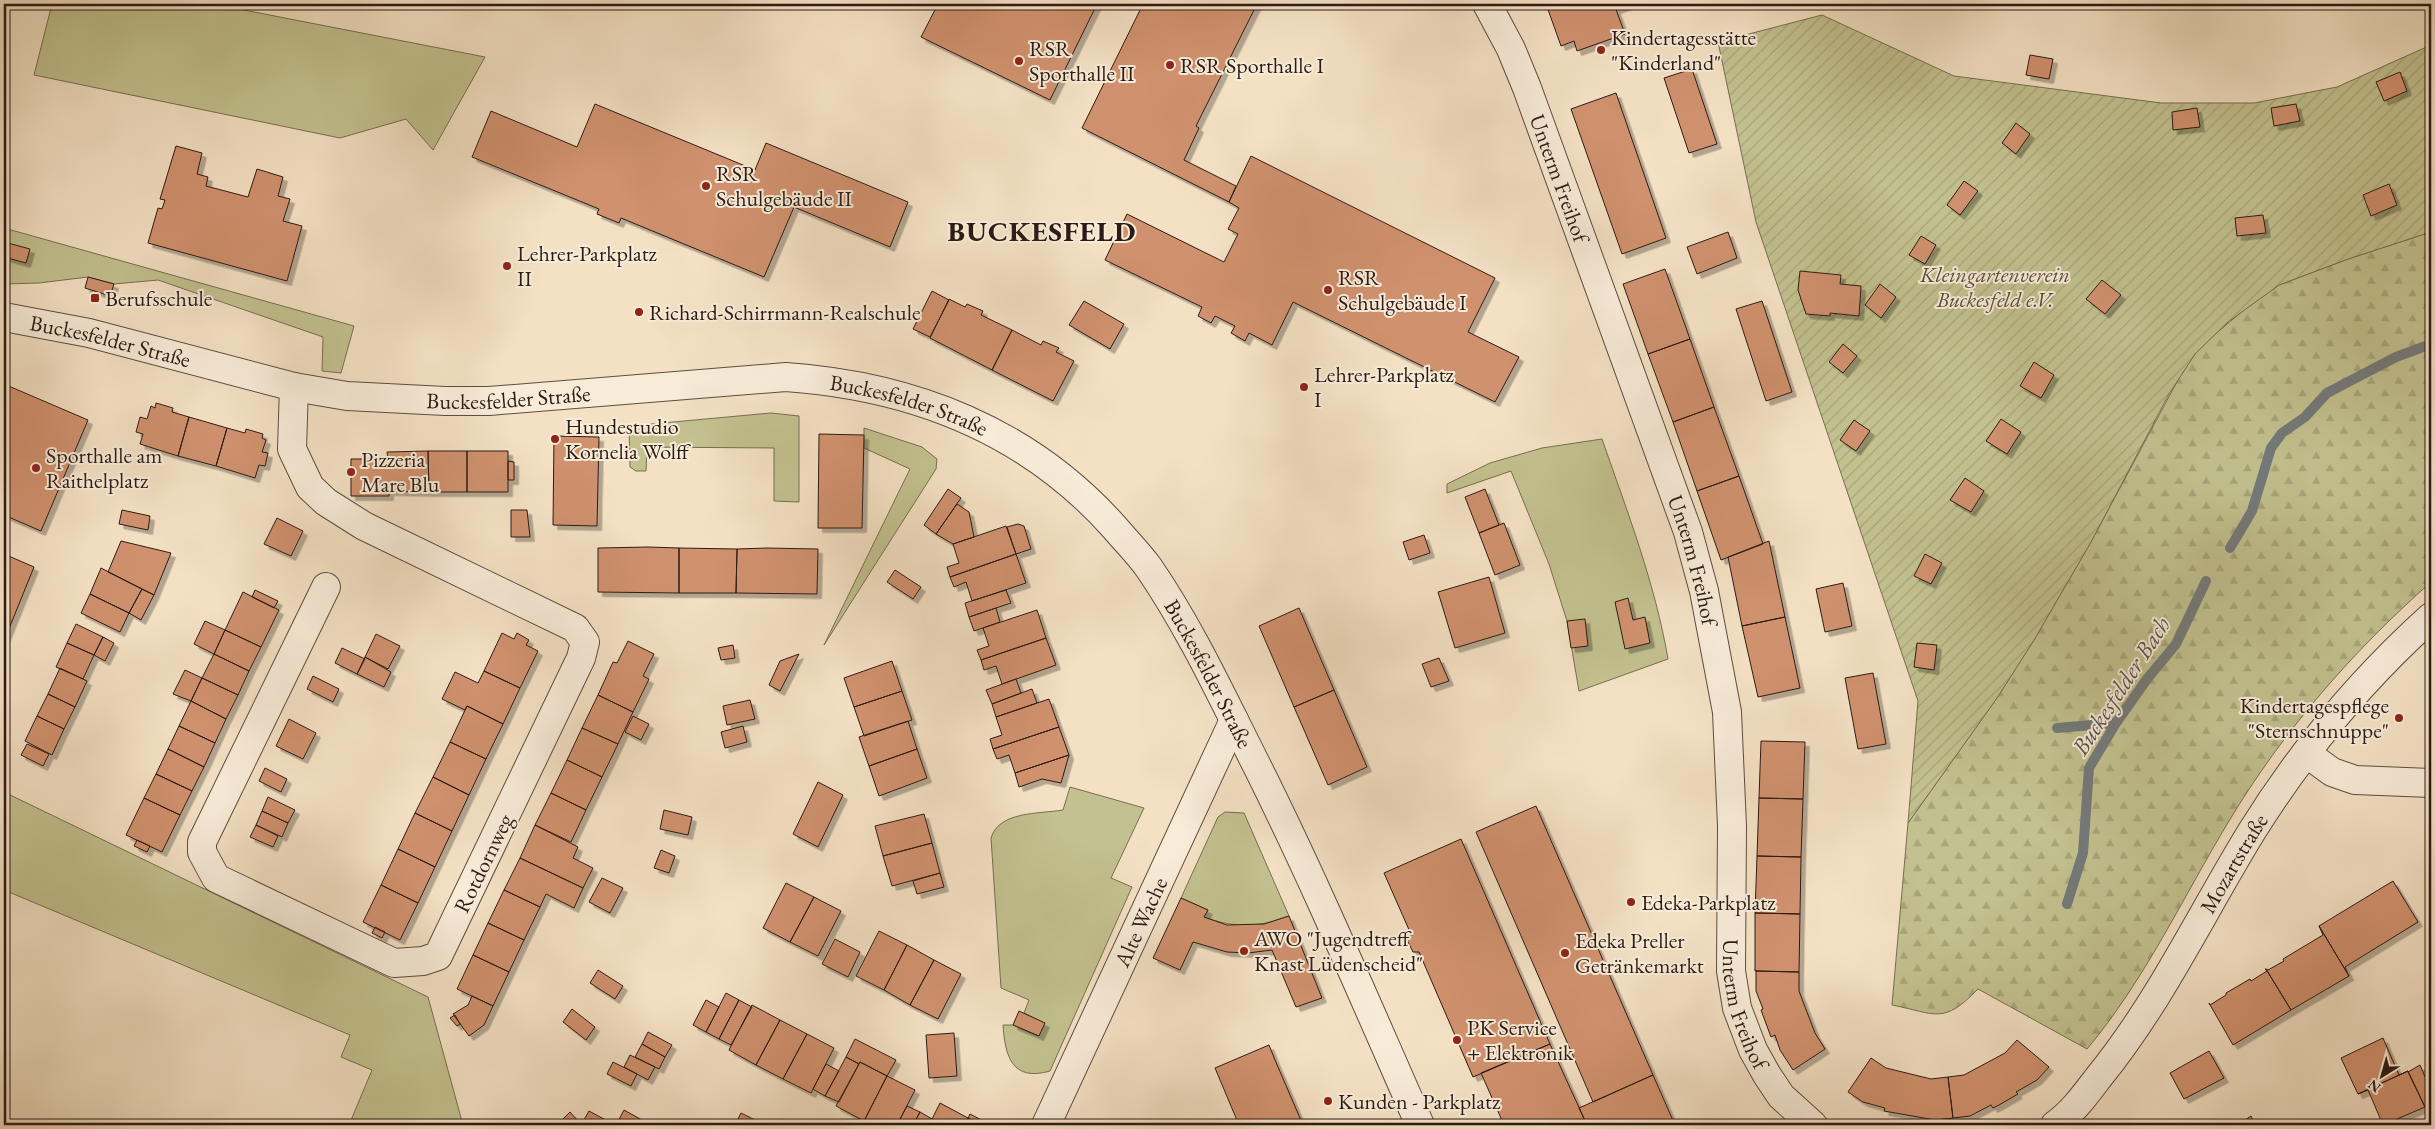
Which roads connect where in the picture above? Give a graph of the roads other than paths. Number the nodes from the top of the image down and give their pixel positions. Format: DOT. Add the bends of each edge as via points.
graph roads {
  1 [pos="1487,4"];
  2 [pos="4,317"];
  3 [pos="294,387"];
  4 [pos="326,587"];
  5 [pos="2431,617"];
  6 [pos="1234,720"];
  7 [pos="2306,753"];
  8 [pos="2431,783"];
  9 [pos="1046,1125"];
  10 [pos="1420,1125"];
  11 [pos="1813,1125"];
  12 [pos="2055,1125"];
  1 -- 11 [label="street, Unterm Freihof" via="1527,88 1688,532 1704,591 1727,712 1732,826 1731,971 1737,1008 1753,1050 1767,1075 1781,1096"];
  2 -- 3 [label="street, Buckesfelder Straße" via="89,333"];
  3 -- 4 [label="street, Rotdornweg" via="292,449 310,487 326,502 364,526 575,628 585,642 581,658 438,956 423,961 394,962 216,878 202,852 202,842"];
  3 -- 6 [label="street, Buckesfelder Straße" via="347,396 489,401 786,377 851,385 936,407 981,424 1028,451 1099,510 1148,567 1191,636"];
  5 -- 7 [label="street, Mozartstraße" via="2359,687"];
  6 -- 9 [label="street, Alte Wache"];
  6 -- 10 [label="street, Buckesfelder Straße" via="1283,818"];
  7 -- 8 [label="street" via="2332,772 2355,780"];
  7 -- 12 [label="street, Mozartstraße" via="2252,831 2155,1000 2108,1067 2067,1116"];
}
